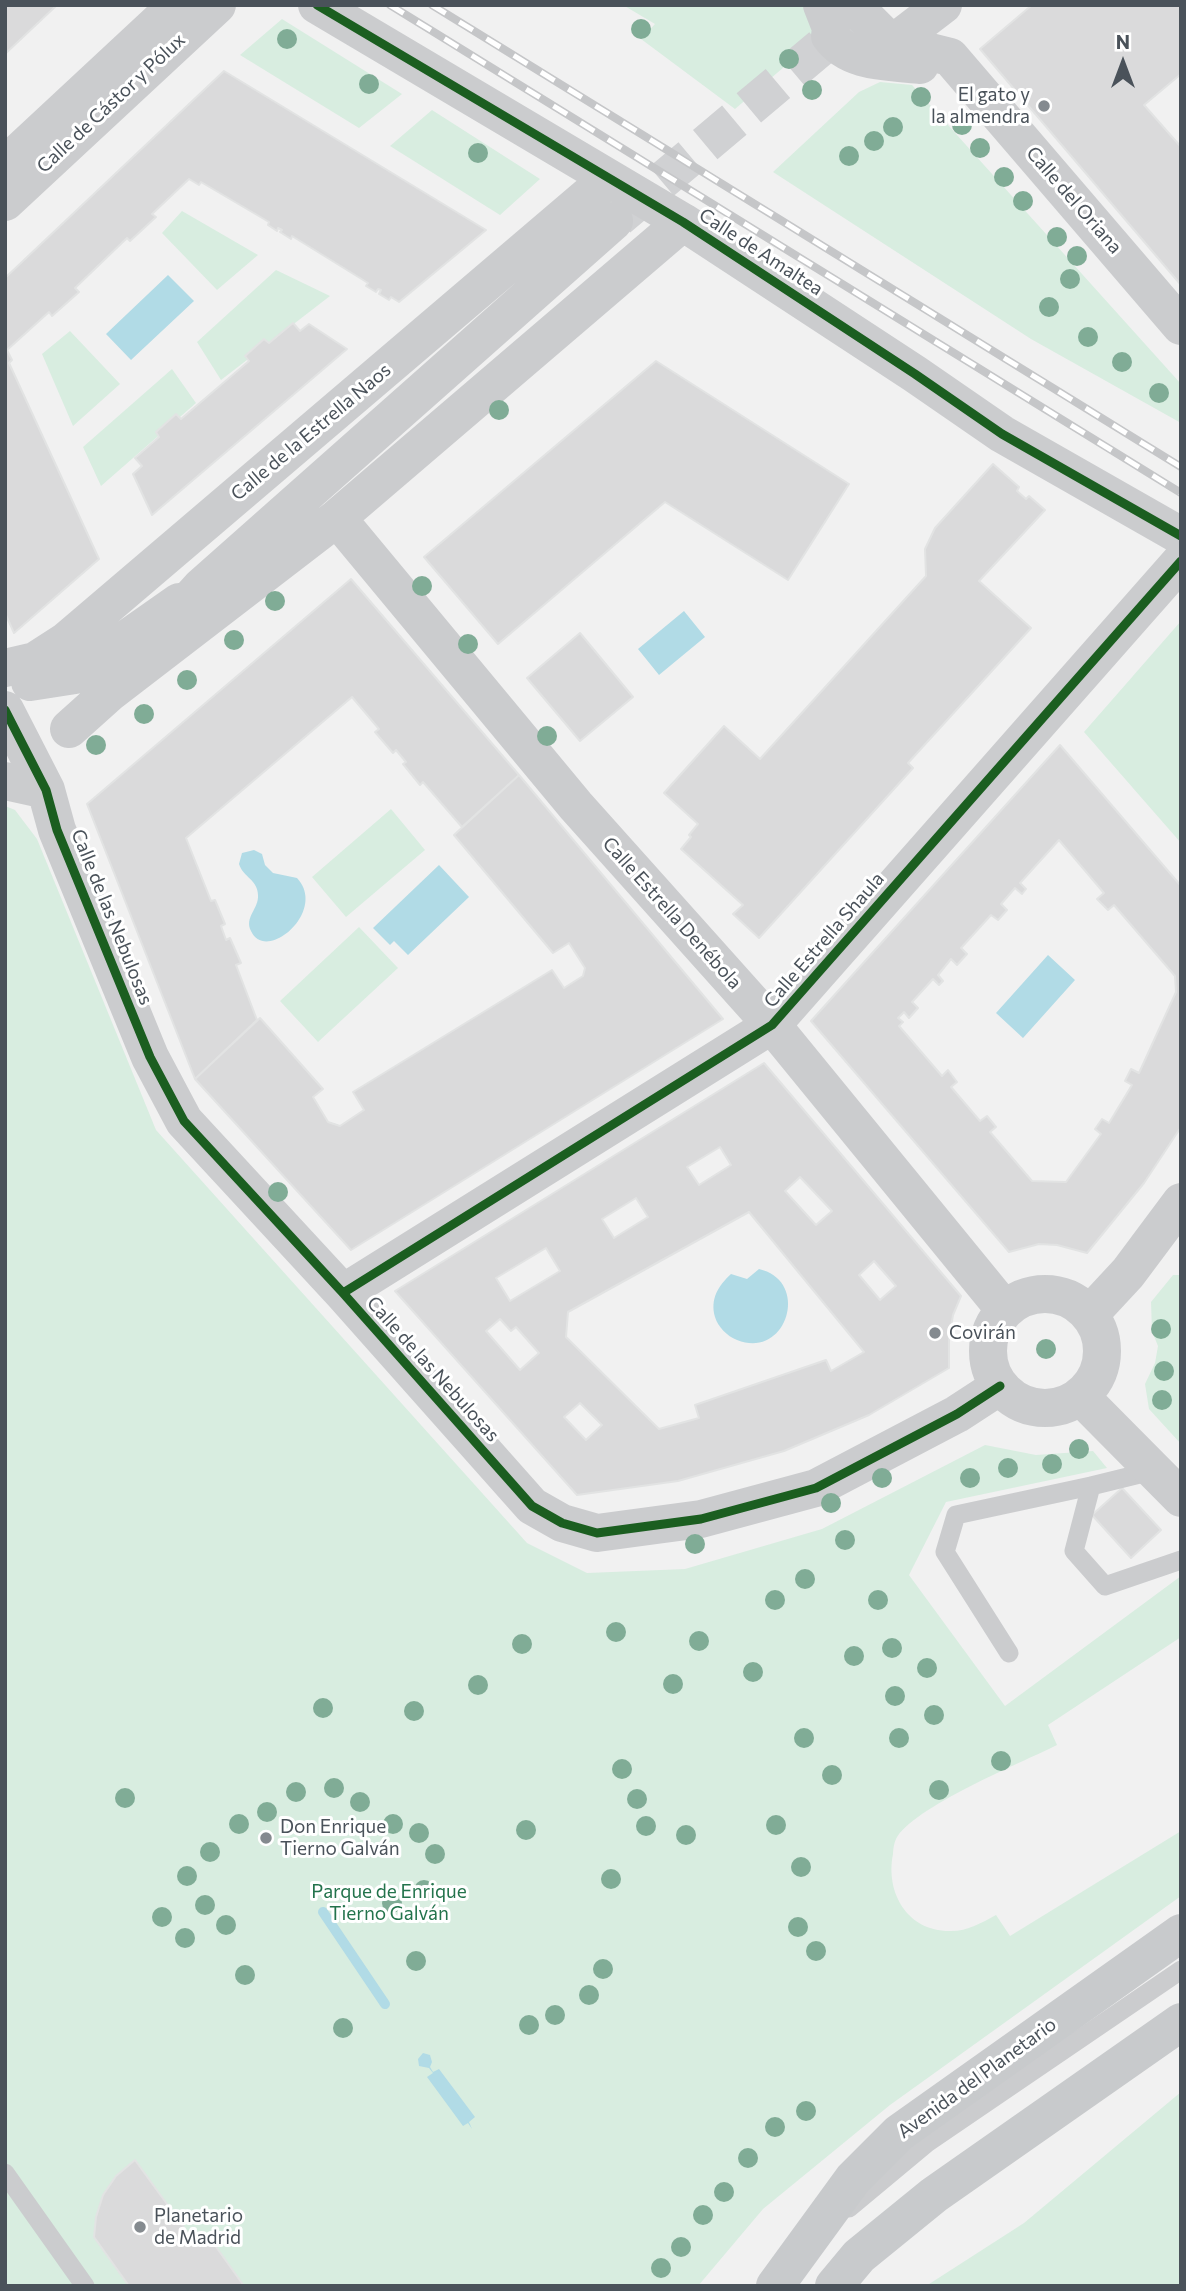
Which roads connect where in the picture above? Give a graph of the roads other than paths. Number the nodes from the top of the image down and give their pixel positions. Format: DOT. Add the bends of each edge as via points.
graph roads {
  1 [pos="177,5"];
  2 [pos="216,5"];
  3 [pos="317,5"];
  4 [pos="943,5"];
  5 [pos="956,5"];
  6 [pos="835,13"];
  7 [pos="892,44"];
  8 [pos="966,75"];
  9 [pos="5,164"];
  10 [pos="608,179"];
  11 [pos="5,202"];
  12 [pos="614,221"];
  13 [pos="683,222"];
  14 [pos="1181,326"];
  15 [pos="337,518"];
  16 [pos="1181,536"];
  17 [pos="1181,561"];
  18 [pos="201,587"];
  19 [pos="135,673"];
  20 [pos="13,677"];
  21 [pos="5,710"];
  22 [pos="69,729"];
  23 [pos="5,781"];
  24 [pos="46,790"];
  25 [pos="772,1025"];
  26 [pos="1181,1202"];
  27 [pos="343,1293"];
  28 [pos="1005,1310"];
  29 [pos="1089,1315"];
  30 [pos="1000,1385"];
  31 [pos="1080,1396"];
  32 [pos="1152,1471"];
  33 [pos="1091,1486"];
  34 [pos="1181,1498"];
  35 [pos="1181,1560"];
  36 [pos="1009,1653"];
  37 [pos="1181,1933"];
  38 [pos="1181,1970"];
  39 [pos="1181,2022"];
  40 [pos="5,2173"];
  41 [pos="778,2281"];
  42 [pos="85,2286"];
  43 [pos="834,2286"];
  1 -- 9 [label="street, Calle de Cástor y Pólux"];
  2 -- 11 [label="street, Calle de Cástor y Pólux"];
  3 -- 10 [label="street, Calle de Amaltea"];
  4 -- 7 [label="street"];
  5 -- 8 [label="street, Calle del Oriana" via="953,43"];
  6 -- 7 [label="street, Calle del Oriana" via="860,43"];
  6 -- 8 [label="street, Calle del Oriana" via="830,36 855,55"];
  7 -- 8 [label="street, Calle del Oriana" via="902,50 950,57"];
  8 -- 14 [label="street, Calle del Oriana"];
  10 -- 13 [label="street, Calle de Amaltea"];
  10 -- 20 [label="street, Calle de la Estrella Naos" via="66,641"];
  12 -- 18 [label="street"];
  13 -- 15 [label="street"];
  13 -- 16 [label="street, Calle de Amaltea" via="1002,434"];
  15 -- 19 [label="street"];
  15 -- 25 [label="street, Calle Estrella Denébola" via="576,806"];
  17 -- 25 [label="street, Calle Estrella Shaula"];
  18 -- 19 [label="street" via="138,658"];
  18 -- 20 [label="street" via="75,675"];
  19 -- 22 [label="street"];
  20 -- 22 [label="street" via="55,696"];
  21 -- 24 [label="street, Calle de las Nebulosas"];
  22 -- 24 [label="street"];
  23 -- 24 [label="street"];
  24 -- 27 [label="street, Calle de las Nebulosas" via="57,830 150,1057 184,1121"];
  25 -- 27 [label="street, Calle Estrella Shaula"];
  25 -- 28 [label="street, Calle Estrella Denébola"];
  26 -- 29 [label="street" via="1128,1273"];
  27 -- 30 [label="street, Calle de las Nebulosas" via="533,1506 562,1523 597,1533 701,1519 817,1488 957,1414"];
  28 -- 29 [label="street" via="1039,1295 1058,1296"];
  28 -- 30 [label="street" via="989,1339 988,1355"];
  29 -- 31 [label="street" via="1102,1349 1100,1366"];
  30 -- 31 [label="street" via="1029,1406 1065,1405"];
  31 -- 32 [label="street"];
  32 -- 33 [label="lane"];
  32 -- 34 [label="street"];
  33 -- 35 [label="lane" via="1074,1551 1105,1586"];
  33 -- 36 [label="lane" via="957,1515 945,1552"];
  37 -- 41 [label="main road, Avenida del Planetario" via="899,2133 853,2179"];
  38 -- 41 [label="lane" via="927,2143 853,2204"];
  39 -- 43 [label="main road" via="934,2195 859,2256"];
  40 -- 42 [label="lane"];
}
